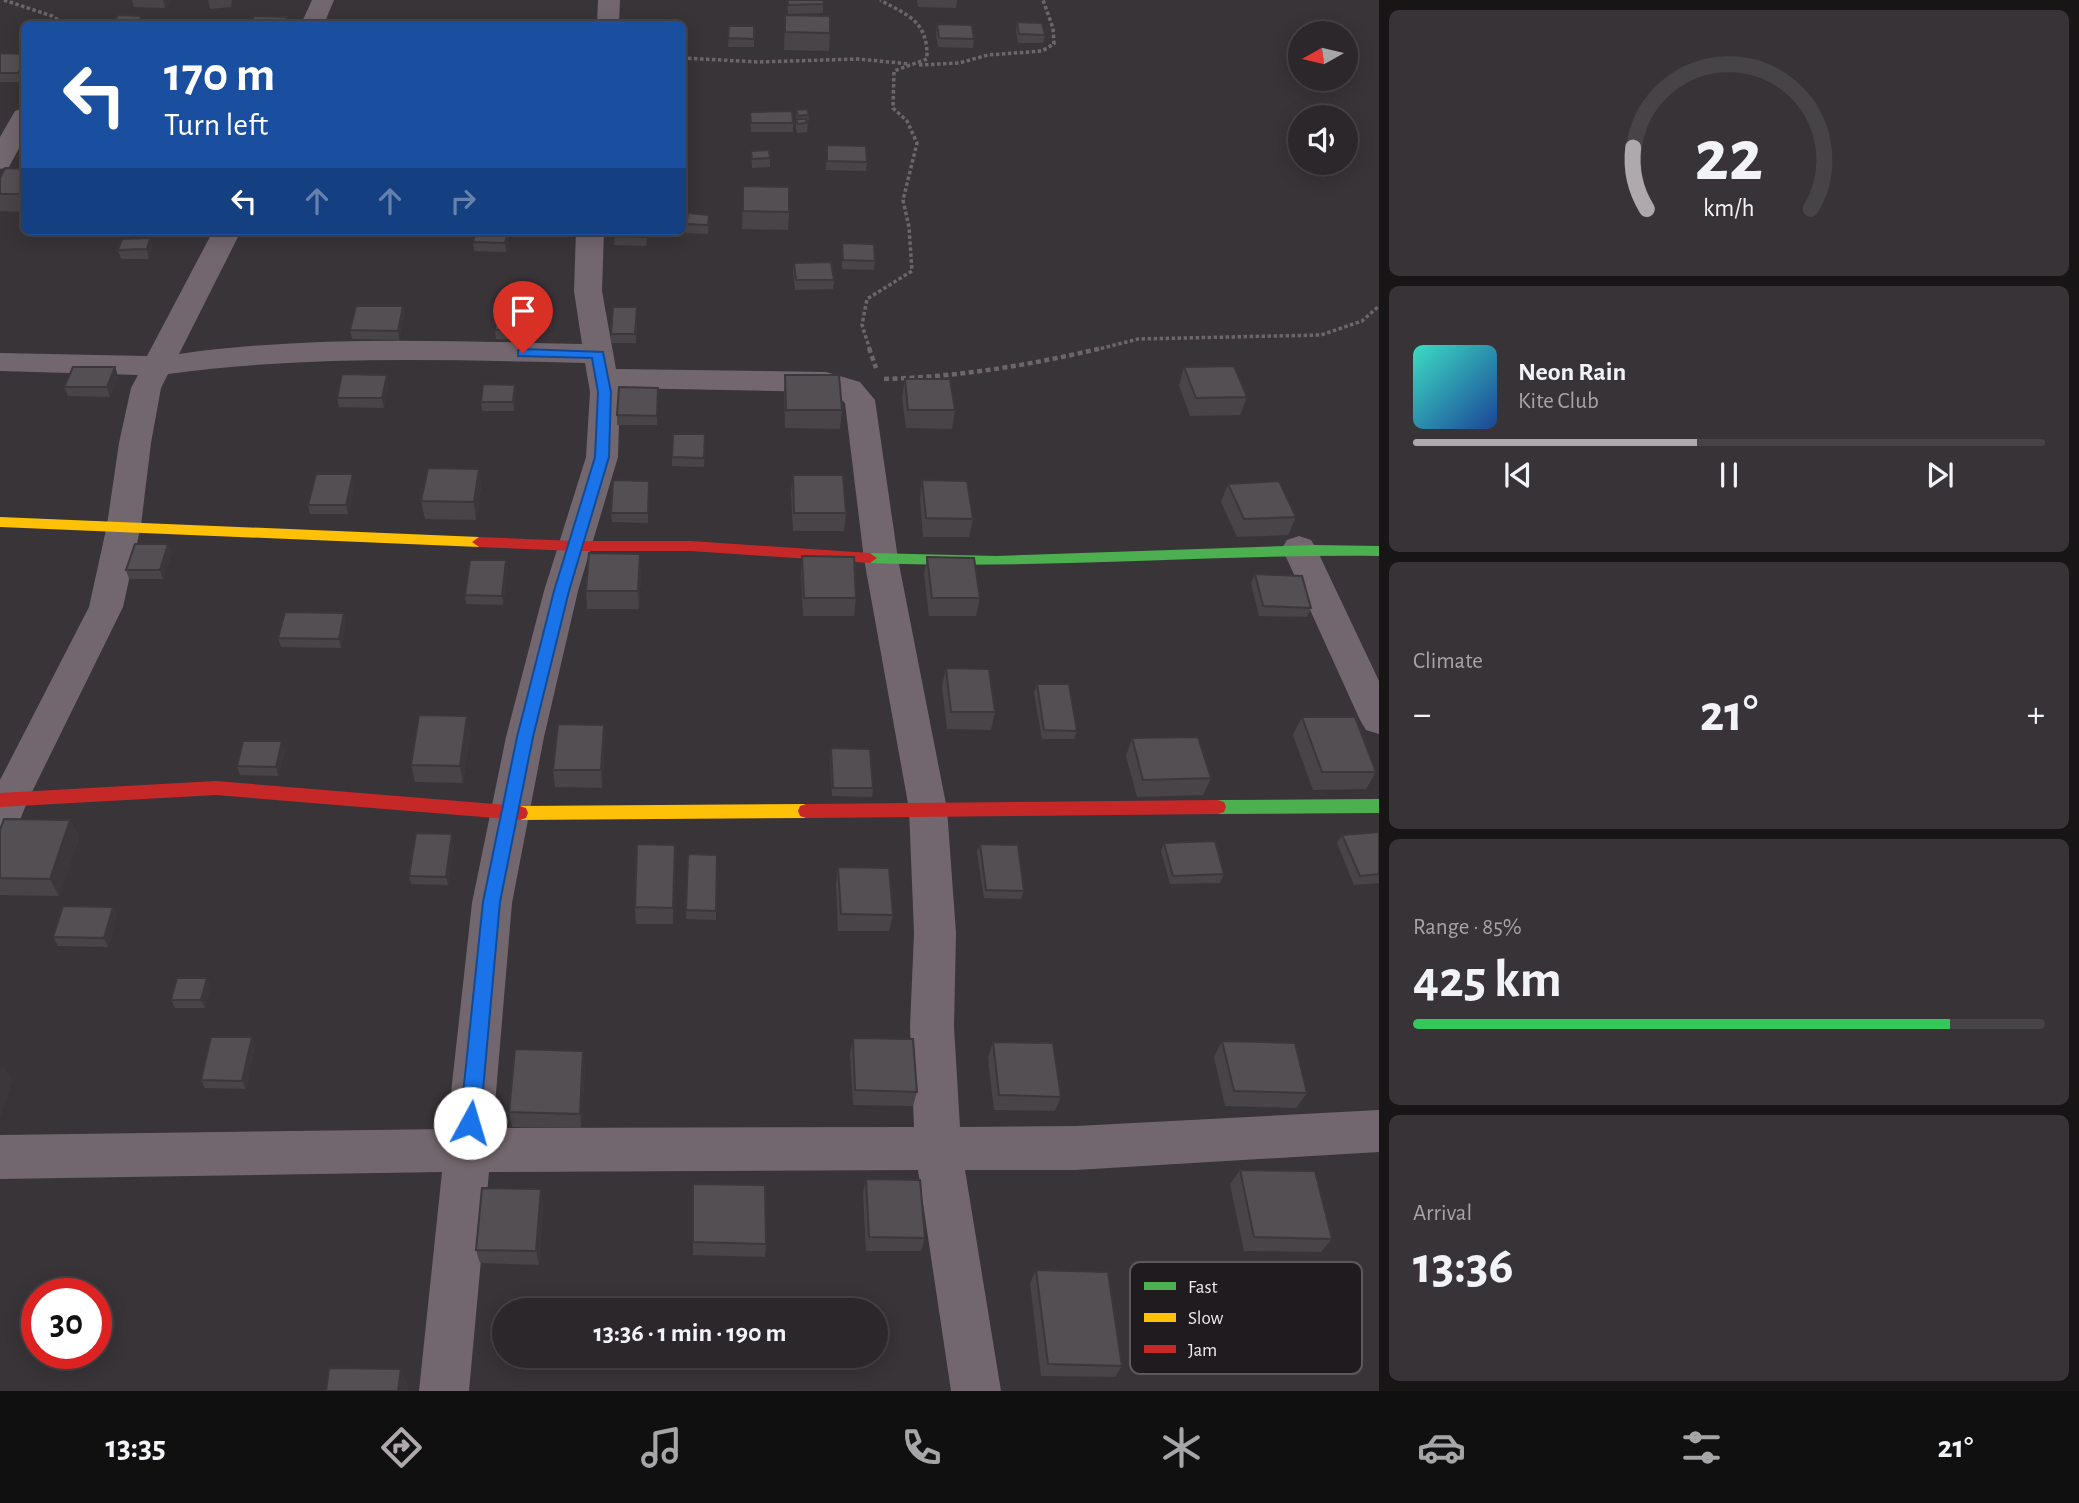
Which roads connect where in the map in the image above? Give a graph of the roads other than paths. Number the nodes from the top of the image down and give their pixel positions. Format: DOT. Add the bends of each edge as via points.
graph roads {
  1 [pos="323,0"];
  2 [pos="609,0"];
  3 [pos="314,21"];
  4 [pos="608,21"];
  5 [pos="21,122"];
  6 [pos="0,162"];
  7 [pos="0,169"];
  8 [pos="21,170"];
  9 [pos="224,235"];
  10 [pos="590,235"];
  11 [pos="0,362"];
  12 [pos="158,366"];
  13 [pos="600,366"];
  14 [pos="0,522"];
  15 [pos="124,525"];
  16 [pos="575,546"];
  17 [pos="1299,548"];
  18 [pos="1379,551"];
  19 [pos="881,559"];
  20 [pos="1379,720"];
  21 [pos="1379,806"];
  22 [pos="3,808"];
  23 [pos="928,810"];
  24 [pos="510,813"];
  25 [pos="1379,1131"];
  26 [pos="938,1149"];
  27 [pos="468,1150"];
  28 [pos="0,1157"];
  29 [pos="444,1391"];
  30 [pos="976,1391"];
  1 -- 3 [label="street"];
  2 -- 4 [label="street"];
  5 -- 6 [label="street"];
  7 -- 8 [label="street"];
  9 -- 12 [label="street"];
  10 -- 13 [label="street" via="588,291"];
  11 -- 12 [label="street"];
  12 -- 13 [label="street" via="375,349"];
  12 -- 15 [label="street" via="146,388"];
  13 -- 16 [label="street" via="605,392 602,457"];
  13 -- 19 [label="street" via="826,382 849,389 860,400"];
  14 -- 15 [label="street"];
  15 -- 16 [label="street"];
  15 -- 22 [label="street" via="106,607"];
  16 -- 19 [label="street" via="691,546"];
  16 -- 24 [label="street"];
  17 -- 18 [label="street"];
  17 -- 19 [label="street" via="1016,561"];
  17 -- 20 [label="street"];
  19 -- 23 [label="street"];
  21 -- 23 [label="street"];
  22 -- 24 [label="street" via="216,788"];
  23 -- 24 [label="street"];
  23 -- 26 [label="street"];
  24 -- 27 [label="street" via="492,902"];
  25 -- 26 [label="street" via="1076,1148"];
  26 -- 27 [label="street"];
  26 -- 30 [label="street"];
  27 -- 28 [label="street"];
  27 -- 29 [label="street"];
}
